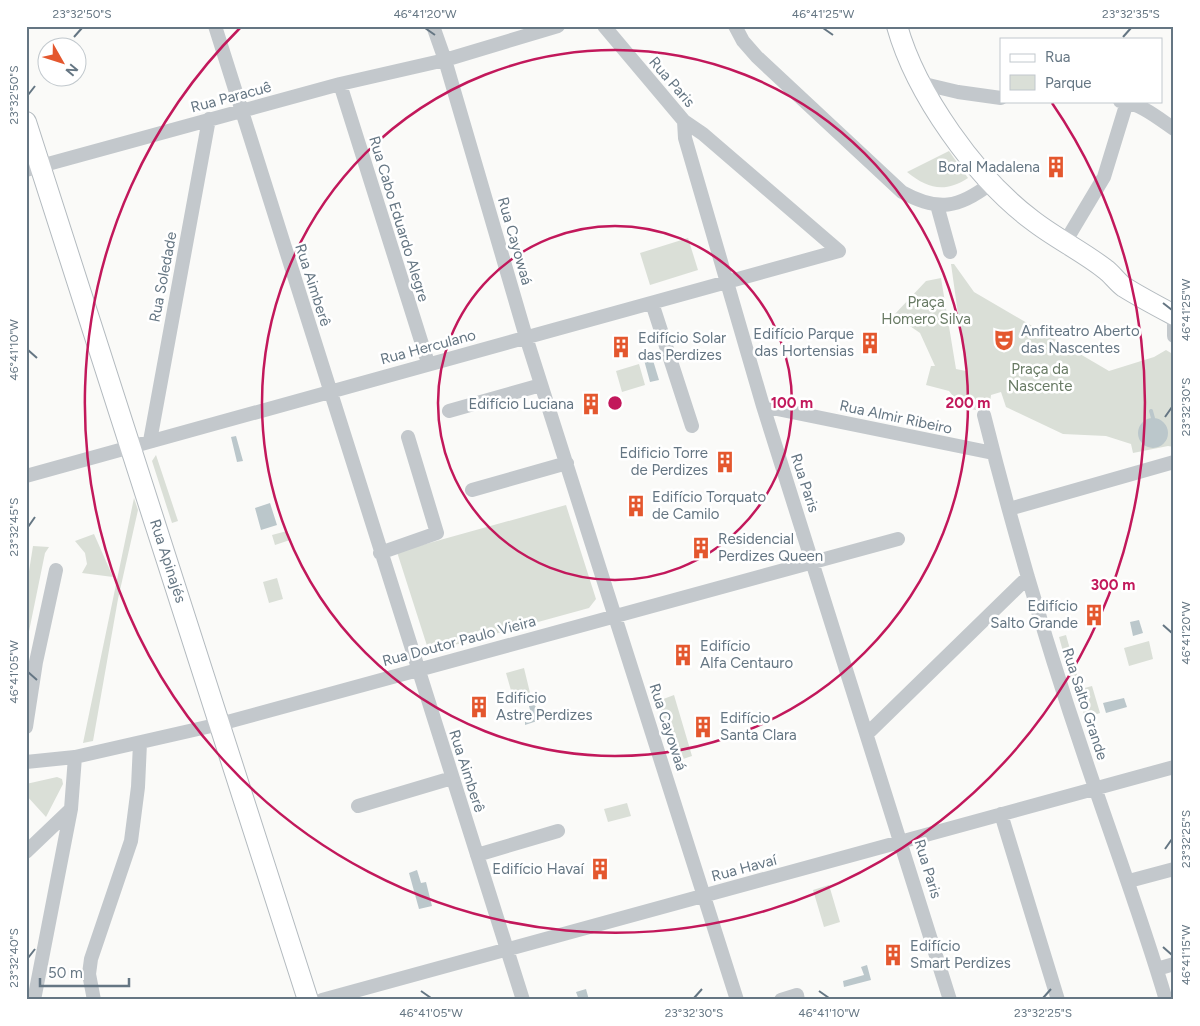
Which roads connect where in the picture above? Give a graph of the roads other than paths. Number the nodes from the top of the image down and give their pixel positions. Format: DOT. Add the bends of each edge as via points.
graph roads {
  1 [pos="214,26"];
  2 [pos="434,26"];
  3 [pos="558,26"];
  4 [pos="604,26"];
  5 [pos="734,26"];
  6 [pos="897,26"];
  7 [pos="446,60"];
  8 [pos="920,82"];
  9 [pos="340,84"];
  10 [pos="1000,98"];
  11 [pos="1123,102"];
  12 [pos="241,111"];
  13 [pos="209,119"];
  14 [pos="684,121"];
  15 [pos="26,122"];
  16 [pos="1174,129"];
  17 [pos="34,168"];
  18 [pos="990,184"];
  19 [pos="937,205"];
  20 [pos="1064,244"];
  21 [pos="950,252"];
  22 [pos="1104,269"];
  23 [pos="726,283"];
  24 [pos="1174,301"];
  25 [pos="652,303"];
  26 [pos="1174,315"];
  27 [pos="1174,325"];
  28 [pos="1174,336"];
  29 [pos="526,337"];
  30 [pos="428,363"];
  31 [pos="541,385"];
  32 [pos="330,391"];
  33 [pos="763,406"];
  34 [pos="450,412"];
  35 [pos="984,415"];
  36 [pos="692,426"];
  37 [pos="408,437"];
  38 [pos="141,443"];
  39 [pos="993,453"];
  40 [pos="1174,462"];
  41 [pos="568,463"];
  42 [pos="26,476"];
  43 [pos="472,490"];
  44 [pos="1009,509"];
  45 [pos="898,539"];
  46 [pos="380,553"];
  47 [pos="813,562"];
  48 [pos="56,570"];
  49 [pos="1028,577"];
  50 [pos="615,616"];
  51 [pos="31,662"];
  52 [pos="417,670"];
  53 [pos="220,724"];
  54 [pos="26,727"];
  55 [pos="867,734"];
  56 [pos="140,743"];
  57 [pos="75,757"];
  58 [pos="26,762"];
  59 [pos="1174,767"];
  60 [pos="452,778"];
  61 [pos="1096,788"];
  62 [pos="358,806"];
  63 [pos="71,809"];
  64 [pos="1001,814"];
  65 [pos="558,830"];
  66 [pos="902,841"];
  67 [pos="26,852"];
  68 [pos="477,855"];
  69 [pos="1174,869"];
  70 [pos="1129,881"];
  71 [pos="704,895"];
  72 [pos="507,948"];
  73 [pos="1174,964"];
  74 [pos="1157,969"];
  75 [pos="34,1000"];
  76 [pos="94,1000"];
  77 [pos="308,1000"];
  78 [pos="322,1000"];
  79 [pos="523,1000"];
  80 [pos="737,1000"];
  81 [pos="781,1000"];
  82 [pos="798,1000"];
  83 [pos="950,1000"];
  84 [pos="1058,1000"];
  85 [pos="1166,1000"];
  1 -- 12 [label="street, Rua Aimberê"];
  2 -- 7 [label="street, Rua Cayowaá"];
  3 -- 7 [label="street, Rua Paracuê"];
  4 -- 14 [label="street, Rua Paris"];
  5 -- 19 [label="street" via="757,57 888,180 916,200"];
  6 -- 8 [label="street"];
  7 -- 9 [label="street, Rua Paracuê"];
  7 -- 29 [label="street, Rua Cayowaá"];
  8 -- 10 [label="street"];
  8 -- 18 [label="street" via="960,146"];
  9 -- 12 [label="street, Rua Paracuê"];
  9 -- 30 [label="street, Rua Cabo Eduardo Alegre"];
  11 -- 16 [label="street" via="1154,115"];
  11 -- 20 [label="street" via="1104,177"];
  12 -- 13 [label="street, Rua Paracuê"];
  12 -- 32 [label="street, Rua Aimberê"];
  13 -- 17 [label="street, Rua Paracuê"];
  13 -- 38 [label="street, Rua Soledade"];
  14 -- 23 [label="street, Rua Paris" via="685,138"];
  14 -- 23 [label="street, Rua Herculano" via="838,251"];
  15 -- 17 [label="street, Rua Apinajés"];
  17 -- 38 [label="street, Rua Apinajés"];
  18 -- 19 [label="street" via="960,203"];
  18 -- 20 [label="street" via="1030,220"];
  19 -- 21 [label="street"];
  20 -- 22 [label="street"];
  22 -- 24 [label="street" via="1130,277"];
  22 -- 26 [label="street" via="1124,286"];
  23 -- 25 [label="street, Rua Herculano"];
  23 -- 33 [label="street, Rua Paris"];
  25 -- 29 [label="street, Rua Herculano"];
  25 -- 36 [label="street"];
  27 -- 28 [label="street"];
  29 -- 30 [label="street, Rua Herculano"];
  29 -- 31 [label="street, Rua Cayowaá"];
  30 -- 32 [label="street, Rua Herculano"];
  31 -- 34 [label="street"];
  31 -- 41 [label="street, Rua Cayowaá"];
  32 -- 38 [label="street, Rua Herculano"];
  32 -- 46 [label="street, Rua Aimberê"];
  33 -- 39 [label="street, Rua Almir Ribeiro"];
  33 -- 47 [label="street, Rua Paris"];
  35 -- 39 [label="street, Rua Salto Grande"];
  37 -- 46 [label="street" via="436,533"];
  38 -- 42 [label="street, Rua Herculano"];
  38 -- 53 [label="street, Rua Apinajés"];
  39 -- 44 [label="street, Rua Salto Grande"];
  40 -- 44 [label="street"];
  41 -- 43 [label="street"];
  41 -- 50 [label="street, Rua Cayowaá"];
  44 -- 49 [label="street, Rua Salto Grande"];
  45 -- 47 [label="street, Rua Doutor Paulo Vieira"];
  46 -- 52 [label="street, Rua Aimberê"];
  47 -- 50 [label="street, Rua Doutor Paulo Vieira"];
  47 -- 55 [label="street, Rua Paris"];
  48 -- 51 [label="street"];
  49 -- 55 [label="street"];
  49 -- 61 [label="street, Rua Salto Grande"];
  50 -- 52 [label="street, Rua Doutor Paulo Vieira"];
  50 -- 71 [label="street, Rua Cayowaá"];
  51 -- 54 [label="street"];
  52 -- 53 [label="street, Rua Doutor Paulo Vieira"];
  52 -- 60 [label="street, Rua Aimberê"];
  53 -- 56 [label="street, Rua Doutor Paulo Vieira"];
  53 -- 77 [label="street, Rua Apinajés"];
  55 -- 66 [label="street, Rua Paris"];
  56 -- 57 [label="street, Rua Doutor Paulo Vieira"];
  56 -- 76 [label="street" via="131,841 91,958 89,974"];
  57 -- 58 [label="street, Rua Doutor Paulo Vieira"];
  57 -- 63 [label="street"];
  59 -- 61 [label="street, Rua Havaí"];
  60 -- 62 [label="street"];
  60 -- 68 [label="street, Rua Aimberê"];
  61 -- 64 [label="street, Rua Havaí"];
  61 -- 70 [label="street, Rua Salto Grande"];
  63 -- 67 [label="street"];
  63 -- 75 [label="street"];
  64 -- 66 [label="street, Rua Havaí"];
  64 -- 84 [label="street"];
  65 -- 68 [label="street"];
  66 -- 71 [label="street, Rua Havaí"];
  66 -- 83 [label="street, Rua Paris"];
  68 -- 72 [label="street, Rua Aimberê"];
  69 -- 70 [label="street"];
  70 -- 74 [label="street, Rua Salto Grande"];
  71 -- 72 [label="street, Rua Havaí"];
  71 -- 80 [label="street, Rua Cayowaá"];
  72 -- 78 [label="street, Rua Havaí"];
  72 -- 79 [label="street, Rua Aimberê"];
  73 -- 74 [label="street"];
  74 -- 85 [label="street, Rua Salto Grande"];
  81 -- 82 [label="street" via="797,995"];
}
